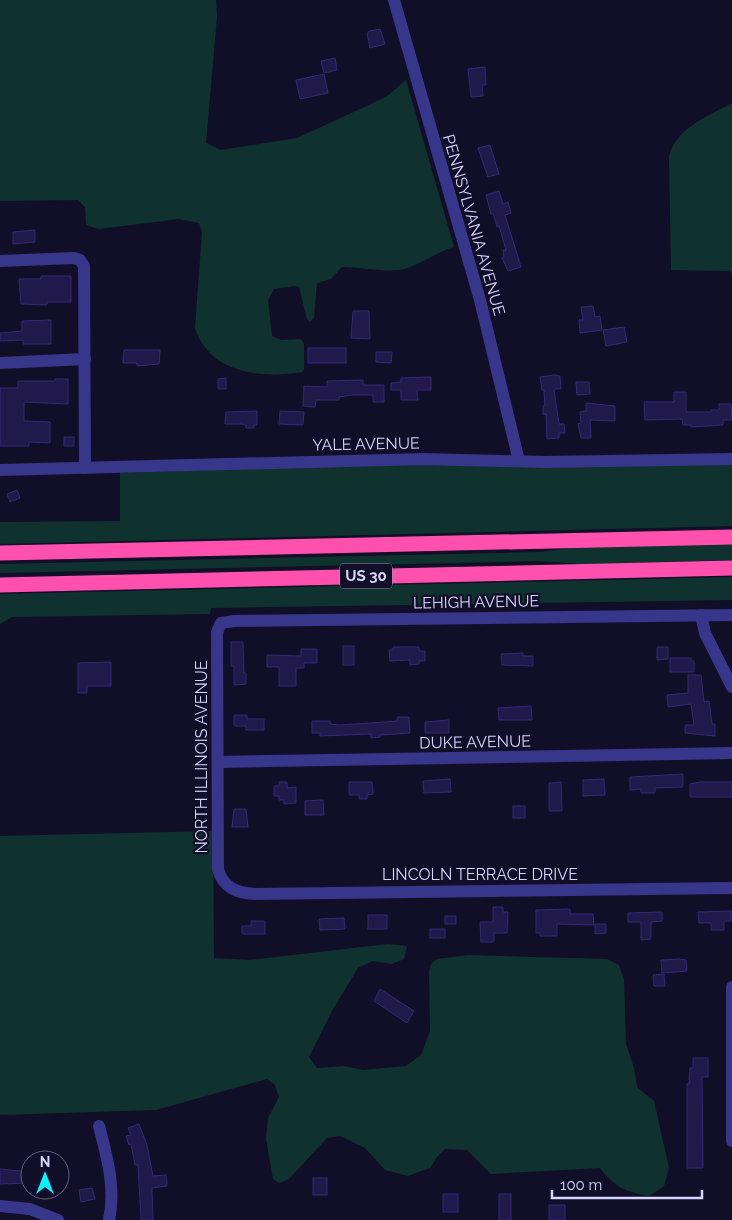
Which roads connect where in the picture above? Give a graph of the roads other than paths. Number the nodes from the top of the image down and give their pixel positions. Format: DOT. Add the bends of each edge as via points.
graph roads {
  1 [pos="394,0"];
  2 [pos="0,260"];
  3 [pos="84,359"];
  4 [pos="0,363"];
  5 [pos="732,459"];
  6 [pos="519,461"];
  7 [pos="85,468"];
  8 [pos="0,470"];
  9 [pos="732,537"];
  10 [pos="0,553"];
  11 [pos="732,568"];
  12 [pos="0,585"];
  13 [pos="701,615"];
  14 [pos="732,615"];
  15 [pos="221,623"];
  16 [pos="732,687"];
  17 [pos="732,754"];
  18 [pos="218,762"];
  19 [pos="229,888"];
  20 [pos="732,888"];
  21 [pos="732,987"];
  22 [pos="98,1126"];
  23 [pos="732,1141"];
  24 [pos="0,1206"];
  25 [pos="58,1220"];
  26 [pos="109,1220"];
  1 -- 6 [label="street, PENNSYLVANIA AVENUE" via="480,300"];
  2 -- 3 [label="street" via="80,260 84,266"];
  3 -- 4 [label="street"];
  3 -- 7 [label="street"];
  5 -- 6 [label="street, YALE AVENUE"];
  6 -- 7 [label="street, YALE AVENUE" via="414,459"];
  7 -- 8 [label="street, YALE AVENUE"];
  9 -- 10 [label="highway, US 30"];
  11 -- 12 [label="highway, US 30"];
  13 -- 14 [label="street, LEHIGH AVENUE"];
  13 -- 15 [label="street, LEHIGH AVENUE"];
  13 -- 16 [label="street" via="706,633"];
  15 -- 18 [label="street, NORTH ILLINOIS AVENUE" via="217,632"];
  17 -- 18 [label="street, DUKE AVENUE"];
  18 -- 19 [label="street, NORTH ILLINOIS AVENUE" via="218,869"];
  19 -- 20 [label="street, LINCOLN TERRACE DRIVE" via="255,894"];
  21 -- 23 [label="street"];
  22 -- 26 [label="street" via="110,1179 112,1203"];
  24 -- 25 [label="street" via="30,1209"];
}
